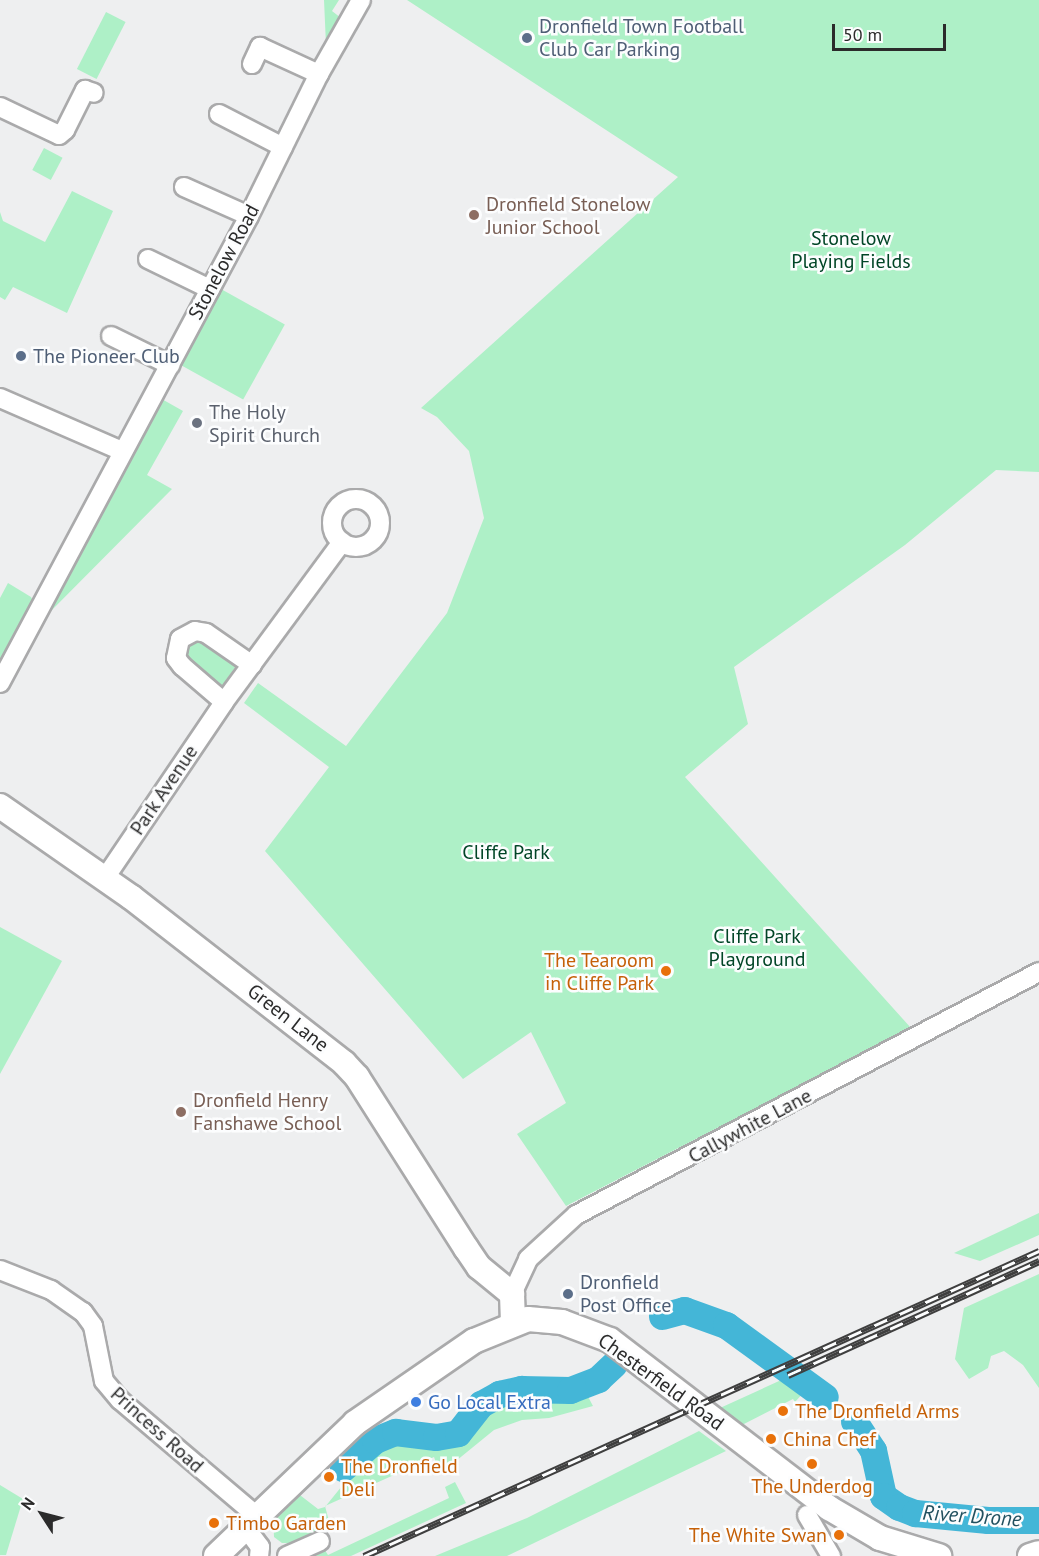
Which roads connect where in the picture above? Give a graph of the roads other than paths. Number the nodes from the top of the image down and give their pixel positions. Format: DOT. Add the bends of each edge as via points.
graph roads {
  1 [pos="361,0"];
  2 [pos="252,64"];
  3 [pos="319,74"];
  4 [pos="94,93"];
  5 [pos="0,107"];
  6 [pos="218,116"];
  7 [pos="283,147"];
  8 [pos="183,190"];
  9 [pos="249,216"];
  10 [pos="147,260"];
  11 [pos="210,289"];
  12 [pos="111,335"];
  13 [pos="170,365"];
  14 [pos="0,398"];
  15 [pos="122,451"];
  16 [pos="342,542"];
  17 [pos="252,665"];
  18 [pos="0,682"];
  19 [pos="224,702"];
  20 [pos="0,806"];
  21 [pos="105,878"];
  22 [pos="1039,972"];
  23 [pos="0,1270"];
  24 [pos="512,1294"];
  25 [pos="513,1322"];
  26 [pos="807,1515"];
  27 [pos="251,1522"];
  28 [pos="320,1541"];
  29 [pos="886,1547"];
  30 [pos="1039,1553"];
  31 [pos="216,1556"];
  32 [pos="259,1556"];
  33 [pos="287,1556"];
  34 [pos="831,1556"];
  35 [pos="939,1556"];
  36 [pos="1030,1556"];
  1 -- 3 [label="street, Stonelow Road"];
  2 -- 3 [label="street" via="260,47"];
  3 -- 7 [label="street, Stonelow Road"];
  4 -- 5 [label="street" via="85,90 66,130 59,135"];
  6 -- 7 [label="street"];
  7 -- 9 [label="street, Stonelow Road"];
  8 -- 9 [label="street"];
  9 -- 11 [label="street, Stonelow Road"];
  10 -- 11 [label="street"];
  11 -- 13 [label="street, Stonelow Road"];
  12 -- 13 [label="street"];
  13 -- 15 [label="street, Stonelow Road"];
  14 -- 15 [label="street"];
  15 -- 18 [label="street, Stonelow Road"];
  16 -- 17 [label="street, Park Avenue"];
  17 -- 19 [label="street, Park Avenue"];
  17 -- 19 [label="street" via="206,633 195,631 180,639 176,658"];
  19 -- 21 [label="street, Park Avenue"];
  20 -- 21 [label="main road, Green Lane"];
  21 -- 24 [label="main road, Green Lane" via="344,1063 473,1257"];
  22 -- 24 [label="street, Callywhite Lane" via="576,1215 528,1259"];
  23 -- 27 [label="street, Princess Road" via="51,1290 77,1306 93,1326 104,1381"];
  24 -- 25 [label="main road, Callywhite Lane"];
  25 -- 27 [label="main road, Chesterfield Road" via="435,1365 363,1417"];
  25 -- 29 [label="main road, Chesterfield Road" via="545,1319 610,1340 788,1478"];
  26 -- 34 [label="street"];
  27 -- 31 [label="main road, Chesterfield Road"];
  27 -- 32 [label="street, Princess Road" via="260,1546"];
  28 -- 33 [label="street"];
  29 -- 35 [label="main road, Chesterfield Road"];
  30 -- 36 [label="main road"];
}
